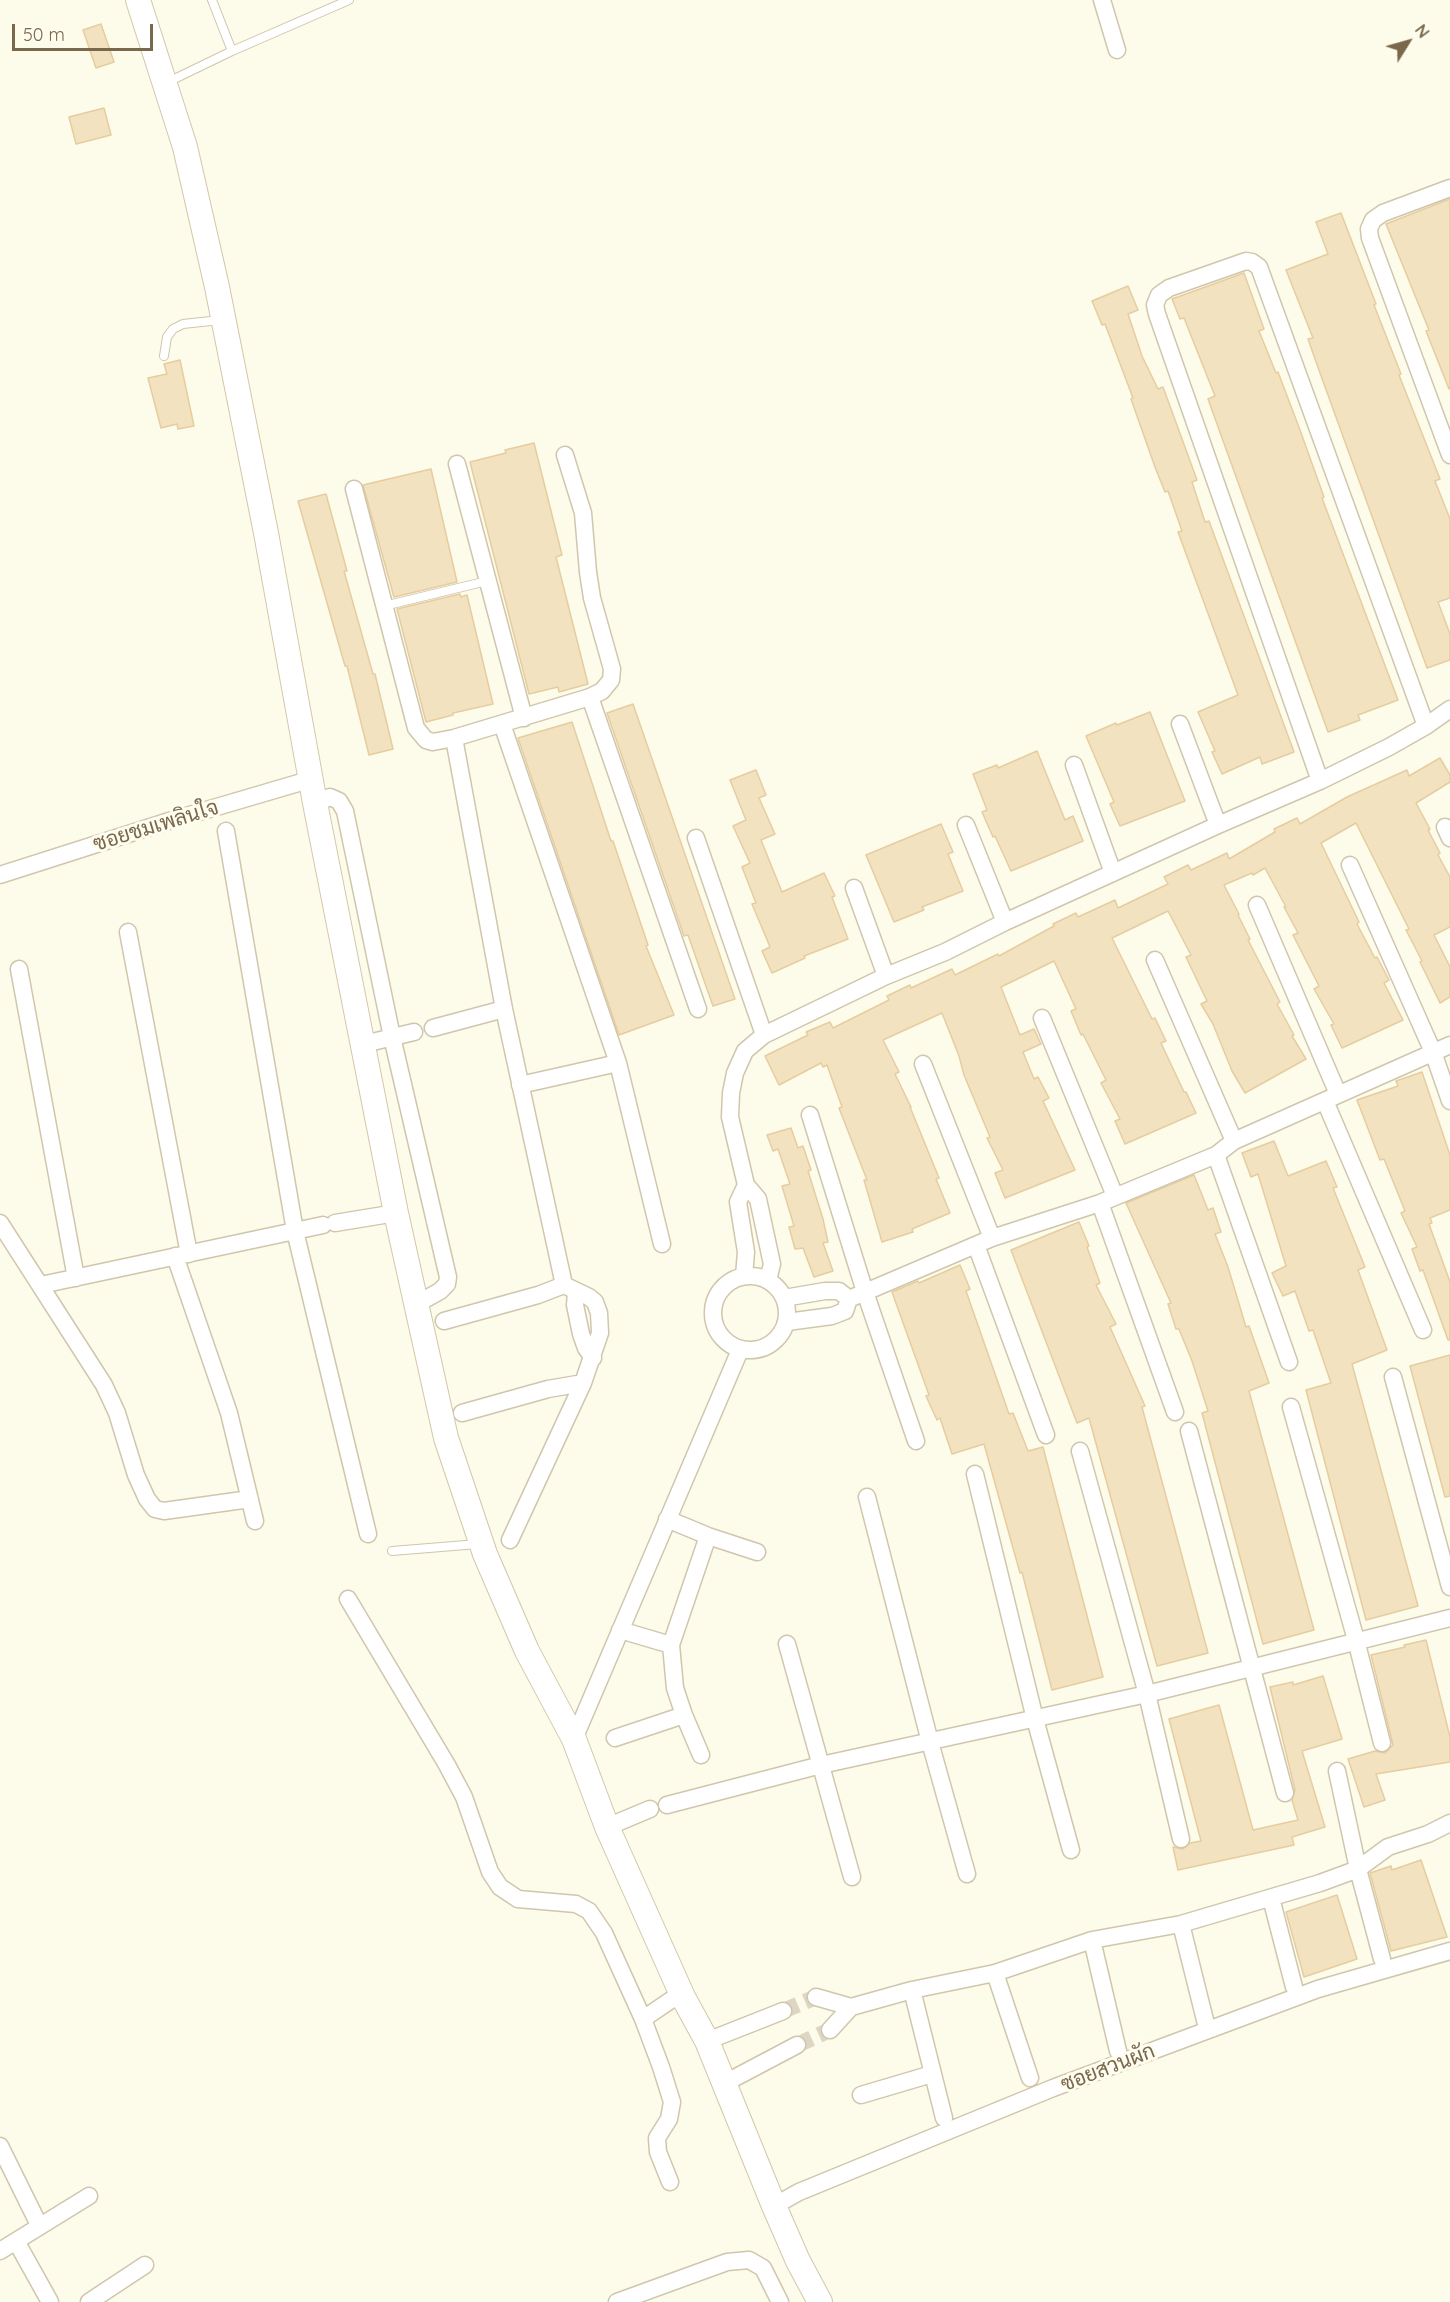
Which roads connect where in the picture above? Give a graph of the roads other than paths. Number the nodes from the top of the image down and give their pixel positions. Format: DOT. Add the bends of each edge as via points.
graph roads {
  1 [pos="138,0"];
  2 [pos="212,0"];
  3 [pos="349,0"];
  4 [pos="1102,0"];
  5 [pos="1117,50"];
  6 [pos="232,51"];
  7 [pos="165,84"];
  8 [pos="1450,189"];
  9 [pos="215,320"];
  10 [pos="164,356"];
  11 [pos="565,455"];
  12 [pos="1450,455"];
  13 [pos="457,464"];
  14 [pos="354,489"];
  15 [pos="487,581"];
  16 [pos="384,606"];
  17 [pos="590,697"];
  18 [pos="1450,709"];
  19 [pos="524,717"];
  20 [pos="502,724"];
  21 [pos="1180,724"];
  22 [pos="1426,726"];
  23 [pos="454,738"];
  24 [pos="1074,765"];
  25 [pos="1320,781"];
  26 [pos="313,791"];
  27 [pos="966,825"];
  28 [pos="1218,825"];
  29 [pos="226,831"];
  30 [pos="696,838"];
  31 [pos="1350,865"];
  32 [pos="1113,873"];
  33 [pos="0,875"];
  34 [pos="854,888"];
  35 [pos="1257,905"];
  36 [pos="1005,922"];
  37 [pos="128,932"];
  38 [pos="1155,960"];
  39 [pos="19,969"];
  40 [pos="886,976"];
  41 [pos="504,1009"];
  42 [pos="698,1009"];
  43 [pos="1042,1018"];
  44 [pos="433,1028"];
  45 [pos="414,1032"];
  46 [pos="764,1035"];
  47 [pos="392,1037"];
  48 [pos="364,1044"];
  49 [pos="1450,1045"];
  50 [pos="1433,1052"];
  51 [pos="618,1063"];
  52 [pos="923,1064"];
  53 [pos="520,1085"];
  54 [pos="1332,1098"];
  55 [pos="1450,1101"];
  56 [pos="810,1115"];
  57 [pos="1234,1141"];
  58 [pos="1216,1155"];
  59 [pos="746,1185"];
  60 [pos="1108,1199"];
  61 [pos="387,1213"];
  62 [pos="0,1223"];
  63 [pos="295,1231"];
  64 [pos="993,1238"];
  65 [pos="662,1244"];
  66 [pos="976,1245"];
  67 [pos="182,1255"];
  68 [pos="744,1276"];
  69 [pos="76,1278"];
  70 [pos="768,1281"];
  71 [pos="41,1285"];
  72 [pos="570,1289"];
  73 [pos="857,1296"];
  74 [pos="784,1298"];
  75 [pos="415,1305"];
  76 [pos="444,1321"];
  77 [pos="787,1322"];
  78 [pos="1423,1330"];
  79 [pos="740,1350"];
  80 [pos="1289,1362"];
  81 [pos="1393,1377"];
  82 [pos="583,1383"];
  83 [pos="1291,1407"];
  84 [pos="1175,1412"];
  85 [pos="462,1413"];
  86 [pos="1189,1431"];
  87 [pos="1046,1435"];
  88 [pos="916,1441"];
  89 [pos="1080,1451"];
  90 [pos="975,1474"];
  91 [pos="867,1497"];
  92 [pos="250,1499"];
  93 [pos="667,1519"];
  94 [pos="255,1521"];
  95 [pos="368,1534"];
  96 [pos="708,1536"];
  97 [pos="510,1540"];
  98 [pos="472,1544"];
  99 [pos="392,1551"];
  100 [pos="758,1552"];
  101 [pos="1450,1587"];
  102 [pos="348,1599"];
  103 [pos="1450,1618"];
  104 [pos="620,1630"];
  105 [pos="1356,1640"];
  106 [pos="788,1644"];
  107 [pos="671,1645"];
  108 [pos="1252,1668"];
  109 [pos="1147,1694"];
  110 [pos="684,1715"];
  111 [pos="1035,1719"];
  112 [pos="615,1738"];
  113 [pos="574,1739"];
  114 [pos="930,1742"];
  115 [pos="1382,1743"];
  116 [pos="701,1755"];
  117 [pos="821,1765"];
  118 [pos="1337,1771"];
  119 [pos="1285,1793"];
  120 [pos="667,1805"];
  121 [pos="650,1809"];
  122 [pos="1450,1824"];
  123 [pos="607,1827"];
  124 [pos="1181,1839"];
  125 [pos="1071,1850"];
  126 [pos="1358,1869"];
  127 [pos="967,1874"];
  128 [pos="852,1877"];
  129 [pos="1271,1898"];
  130 [pos="1181,1924"];
  131 [pos="1092,1940"];
  132 [pos="1450,1951"];
  133 [pos="1382,1959"];
  134 [pos="995,1973"];
  135 [pos="1294,1987"];
  136 [pos="912,1990"];
  137 [pos="816,1997"];
  138 [pos="677,1999"];
  139 [pos="851,2007"];
  140 [pos="783,2011"];
  141 [pos="648,2015"];
  142 [pos="1206,2024"];
  143 [pos="830,2030"];
  144 [pos="707,2041"];
  145 [pos="797,2045"];
  146 [pos="1118,2051"];
  147 [pos="932,2074"];
  148 [pos="1030,2078"];
  149 [pos="725,2083"];
  150 [pos="861,2095"];
  151 [pos="944,2118"];
  152 [pos="0,2146"];
  153 [pos="670,2182"];
  154 [pos="89,2196"];
  155 [pos="774,2206"];
  156 [pos="39,2225"];
  157 [pos="16,2241"];
  158 [pos="0,2251"];
  159 [pos="145,2265"];
  160 [pos="50,2302"];
  161 [pos="90,2302"];
  162 [pos="617,2302"];
  163 [pos="780,2302"];
  164 [pos="820,2302"];
  1 -- 7 [label="street"];
  2 -- 6 [label="lane"];
  3 -- 6 [label="lane"];
  4 -- 5 [label="street"];
  6 -- 7 [label="lane"];
  7 -- 9 [label="street" via="184,147"];
  8 -- 12 [label="street" via="1383,213 1369,229"];
  9 -- 10 [label="lane" via="173,329 167,337"];
  9 -- 26 [label="street" via="266,533"];
  11 -- 17 [label="street" via="583,513 592,598 612,669 611,680"];
  13 -- 15 [label="street"];
  14 -- 16 [label="street"];
  15 -- 16 [label="lane"];
  15 -- 19 [label="street"];
  16 -- 23 [label="street" via="416,728 426,740"];
  17 -- 19 [label="street"];
  17 -- 42 [label="street"];
  18 -- 22 [label="street"];
  19 -- 20 [label="street"];
  20 -- 23 [label="street"];
  20 -- 51 [label="street"];
  21 -- 28 [label="street"];
  22 -- 25 [label="street"];
  22 -- 25 [label="street" via="1258,267 1246,261 1168,288 1159,295 1157,314"];
  23 -- 41 [label="street"];
  24 -- 32 [label="street"];
  25 -- 28 [label="street"];
  26 -- 33 [label="street, ซอยชมเพลินใจ" via="169,821"];
  26 -- 47 [label="street, ซอยชมเพลินใจ" via="339,801 345,811"];
  26 -- 48 [label="street"];
  27 -- 36 [label="street"];
  28 -- 32 [label="street"];
  29 -- 63 [label="street"];
  30 -- 46 [label="street"];
  31 -- 50 [label="street"];
  32 -- 36 [label="street"];
  34 -- 40 [label="street"];
  35 -- 54 [label="street"];
  36 -- 40 [label="street"];
  37 -- 67 [label="street"];
  38 -- 57 [label="street"];
  39 -- 69 [label="street"];
  40 -- 46 [label="street"];
  41 -- 44 [label="street"];
  41 -- 53 [label="street"];
  43 -- 60 [label="street"];
  45 -- 47 [label="street"];
  46 -- 59 [label="street" via="745,1051 730,1093 730,1117"];
  47 -- 48 [label="street"];
  47 -- 75 [label="street" via="448,1277 440,1291"];
  48 -- 61 [label="street"];
  49 -- 50 [label="street"];
  50 -- 54 [label="street"];
  50 -- 55 [label="street"];
  51 -- 53 [label="street"];
  51 -- 65 [label="street"];
  52 -- 64 [label="street"];
  53 -- 72 [label="street"];
  54 -- 57 [label="street"];
  54 -- 78 [label="street"];
  56 -- 73 [label="street"];
  57 -- 58 [label="street"];
  58 -- 60 [label="street"];
  58 -- 80 [label="street"];
  59 -- 68 [label="street" via="738,1202 746,1252"];
  59 -- 70 [label="street" via="758,1199 772,1264"];
  60 -- 64 [label="street"];
  60 -- 84 [label="street"];
  61 -- 63 [label="street"];
  61 -- 75 [label="street"];
  62 -- 71 [label="street"];
  63 -- 67 [label="street"];
  63 -- 95 [label="street"];
  64 -- 66 [label="street"];
  66 -- 73 [label="street"];
  66 -- 87 [label="street"];
  67 -- 69 [label="street"];
  67 -- 92 [label="street"];
  68 -- 70 [label="street"];
  68 -- 79 [label="street" via="722,1288 712,1311 720,1336"];
  69 -- 71 [label="street"];
  70 -- 74 [label="street"];
  71 -- 92 [label="street" via="104,1385 136,1475 155,1509"];
  72 -- 76 [label="street"];
  72 -- 82 [label="street" via="589,1297 599,1313 600,1333"];
  73 -- 74 [label="street" via="825,1291"];
  73 -- 77 [label="street" via="838,1314"];
  73 -- 88 [label="street"];
  74 -- 77 [label="street"];
  75 -- 98 [label="street"];
  77 -- 79 [label="street" via="782,1333 764,1348"];
  79 -- 93 [label="street"];
  81 -- 101 [label="street"];
  82 -- 85 [label="street"];
  82 -- 97 [label="street"];
  83 -- 105 [label="street"];
  86 -- 108 [label="street"];
  89 -- 109 [label="street"];
  90 -- 111 [label="street"];
  91 -- 114 [label="street"];
  92 -- 94 [label="street"];
  93 -- 96 [label="street"];
  93 -- 104 [label="street"];
  96 -- 100 [label="street"];
  96 -- 107 [label="street"];
  98 -- 99 [label="lane"];
  98 -- 113 [label="street"];
  102 -- 141 [label="street" via="464,1797 490,1872 500,1887 518,1899 576,1904 589,1911"];
  103 -- 105 [label="street"];
  104 -- 107 [label="street"];
  104 -- 113 [label="street"];
  105 -- 108 [label="street"];
  105 -- 115 [label="street"];
  106 -- 117 [label="street"];
  107 -- 110 [label="street" via="675,1688"];
  108 -- 109 [label="street"];
  108 -- 119 [label="street"];
  109 -- 111 [label="street"];
  109 -- 124 [label="street"];
  110 -- 112 [label="street"];
  110 -- 116 [label="street"];
  111 -- 114 [label="street"];
  111 -- 125 [label="street"];
  113 -- 123 [label="street"];
  114 -- 117 [label="street"];
  114 -- 127 [label="street"];
  117 -- 120 [label="street"];
  117 -- 128 [label="street"];
  118 -- 126 [label="street"];
  121 -- 123 [label="street"];
  122 -- 126 [label="street" via="1388,1847"];
  123 -- 138 [label="street"];
  126 -- 129 [label="street"];
  126 -- 133 [label="street"];
  129 -- 130 [label="street"];
  129 -- 135 [label="street"];
  130 -- 131 [label="street"];
  130 -- 142 [label="street"];
  131 -- 134 [label="street"];
  131 -- 146 [label="street"];
  132 -- 155 [label="street, ซอยสวนผัก" via="1318,1989 1075,2080 799,2192"];
  134 -- 136 [label="street"];
  134 -- 148 [label="street"];
  136 -- 139 [label="street"];
  136 -- 147 [label="street"];
  137 -- 139 [label="street"];
  138 -- 141 [label="street"];
  138 -- 144 [label="street"];
  139 -- 143 [label="street"];
  140 -- 144 [label="street"];
  141 -- 153 [label="street" via="672,2102 669,2119 657,2138 658,2152"];
  144 -- 149 [label="street"];
  145 -- 149 [label="street"];
  147 -- 150 [label="street"];
  147 -- 151 [label="street"];
  149 -- 155 [label="street"];
  152 -- 156 [label="street"];
  154 -- 156 [label="street"];
  155 -- 164 [label="street"];
  156 -- 157 [label="street"];
  157 -- 158 [label="street"];
  157 -- 160 [label="street"];
  159 -- 161 [label="street"];
  162 -- 163 [label="street" via="727,2262 749,2260 763,2268"];
}
